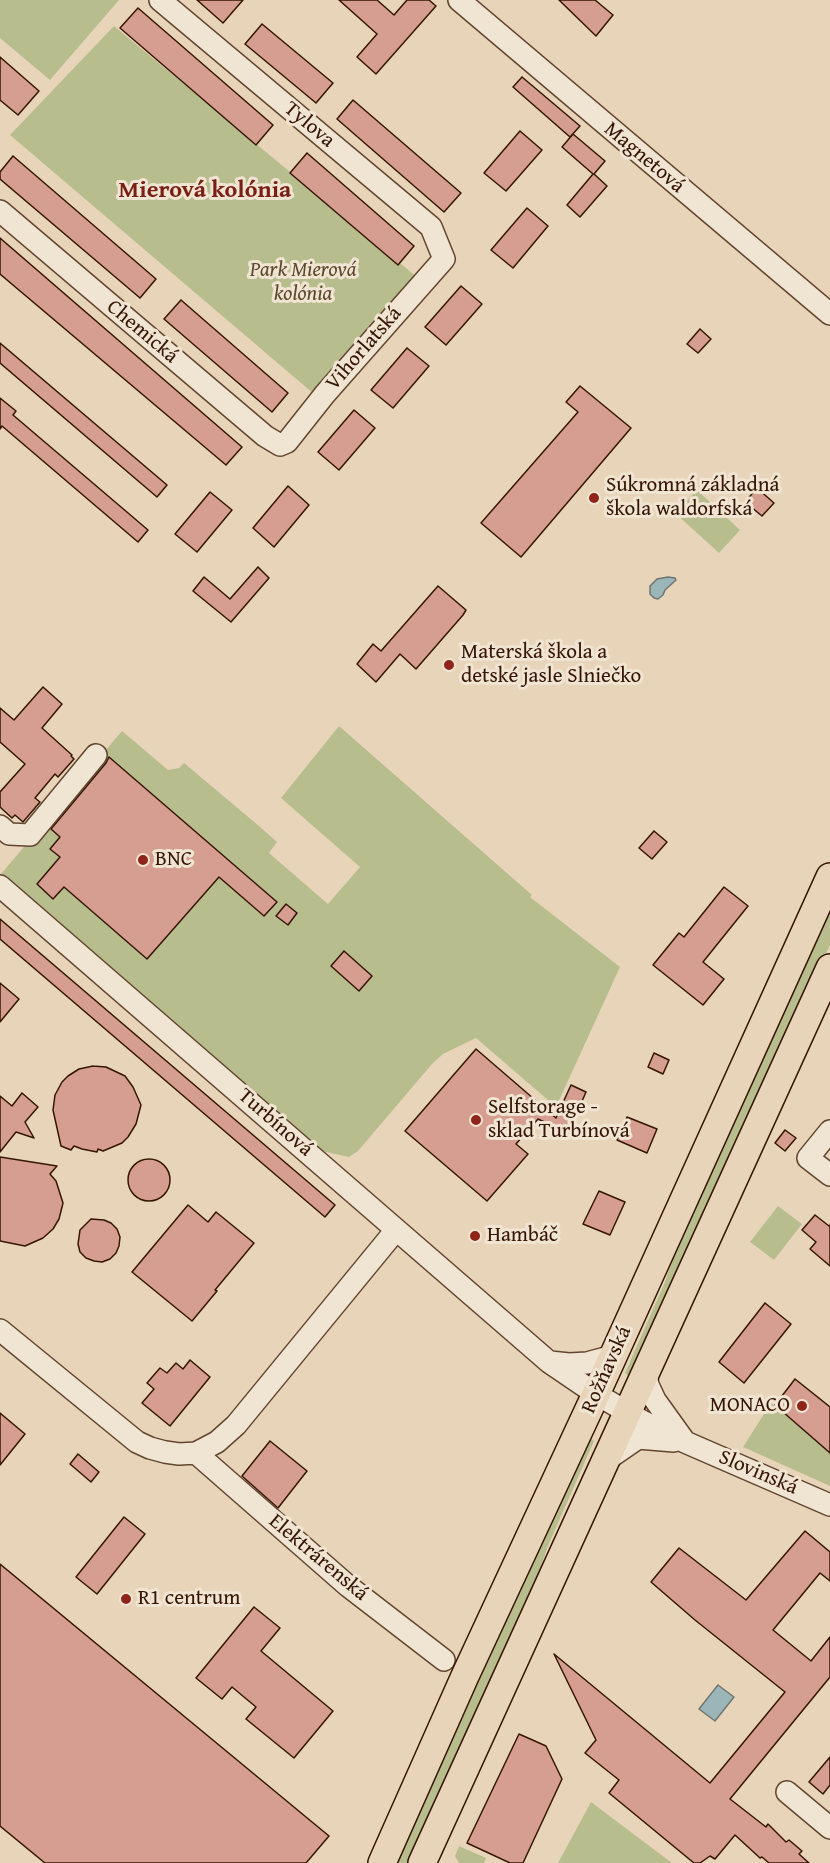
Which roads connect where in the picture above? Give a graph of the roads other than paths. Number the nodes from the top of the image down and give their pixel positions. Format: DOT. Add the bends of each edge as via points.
graph roads {
  1 [pos="160,0"];
  2 [pos="459,0"];
  3 [pos="0,211"];
  4 [pos="444,259"];
  5 [pos="830,314"];
  6 [pos="287,442"];
  7 [pos="96,754"];
  8 [pos="0,826"];
  9 [pos="830,877"];
  10 [pos="0,886"];
  11 [pos="830,968"];
  12 [pos="830,1131"];
  13 [pos="830,1175"];
  14 [pos="396,1230"];
  15 [pos="0,1330"];
  16 [pos="613,1356"];
  17 [pos="549,1362"];
  18 [pos="646,1374"];
  19 [pos="596,1394"];
  20 [pos="628,1413"];
  21 [pos="685,1442"];
  22 [pos="196,1453"];
  23 [pos="606,1460"];
  24 [pos="830,1505"];
  25 [pos="444,1660"];
  26 [pos="787,1792"];
  27 [pos="830,1828"];
  28 [pos="382,1863"];
  29 [pos="422,1863"];
  1 -- 4 [label="street, Tylova" via="431,227"];
  2 -- 5 [label="street, Magnetová"];
  3 -- 6 [label="street, Chemická" via="265,436 280,445"];
  4 -- 6 [label="street, Vihorlatská"];
  7 -- 8 [label="street" via="30,835 9,834"];
  9 -- 16 [label="main road, Rožňavská"];
  10 -- 14 [label="street, Turbínová"];
  11 -- 18 [label="main road, Rožňavská"];
  12 -- 13 [label="street" via="808,1158"];
  14 -- 17 [label="street, Turbínová"];
  14 -- 22 [label="street" via="236,1425 217,1442"];
  15 -- 22 [label="street" via="137,1442 165,1452"];
  16 -- 17 [label="street" via="587,1363"];
  16 -- 19 [label="main road, Rožňavská"];
  17 -- 19 [label="street, Turbínová"];
  18 -- 20 [label="main road, Rožňavská"];
  18 -- 21 [label="street" via="655,1400"];
  19 -- 20 [label="street, Turbínová"];
  19 -- 28 [label="main road, Rožňavská"];
  20 -- 21 [label="street, Slovinská"];
  20 -- 23 [label="main road, Rožňavská"];
  21 -- 23 [label="street, Slovinská" via="638,1438"];
  21 -- 24 [label="street, Slovinská"];
  22 -- 25 [label="street, Elektrárenská" via="348,1586"];
  23 -- 29 [label="main road, Rožňavská"];
  26 -- 27 [label="street"];
}
